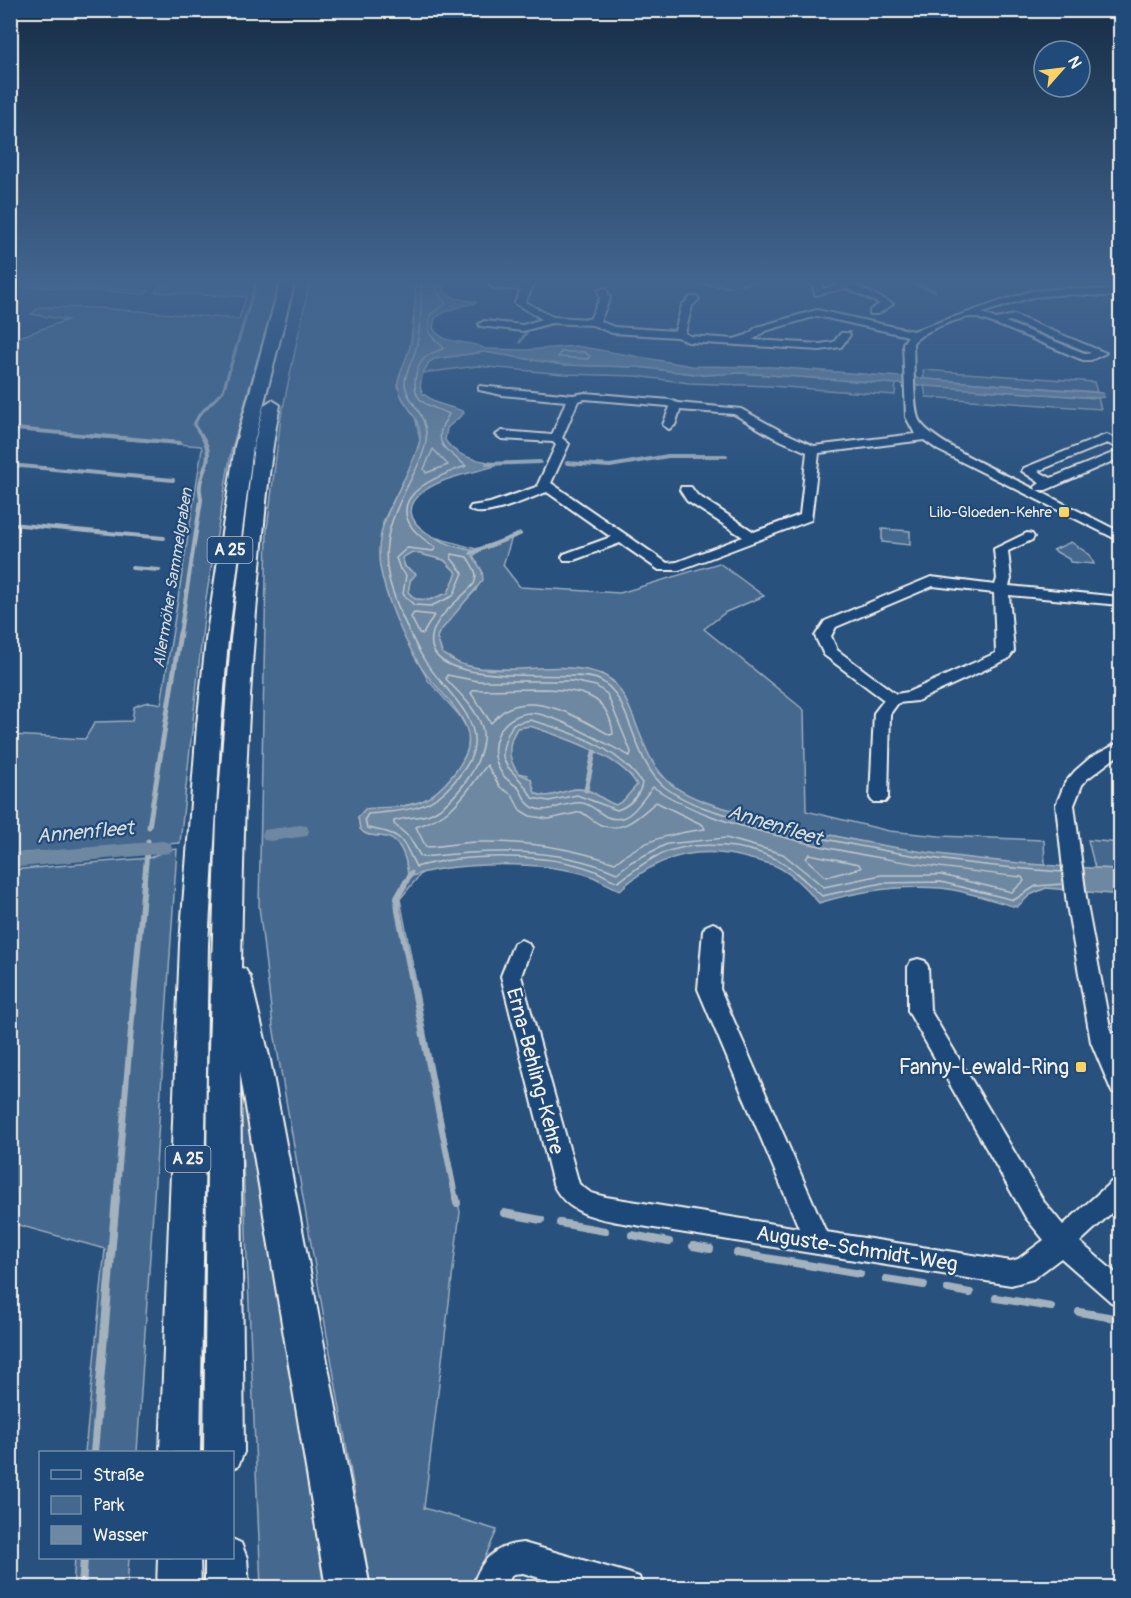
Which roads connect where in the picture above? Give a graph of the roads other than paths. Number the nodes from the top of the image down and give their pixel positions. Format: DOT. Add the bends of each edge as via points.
graph roads {
  1 [pos="268,355"];
  2 [pos="283,355"];
  3 [pos="909,355"];
  4 [pos="1078,355"];
  5 [pos="1097,355"];
  6 [pos="483,388"];
  7 [pos="573,398"];
  8 [pos="676,406"];
  9 [pos="669,425"];
  10 [pos="502,435"];
  11 [pos="924,436"];
  12 [pos="556,439"];
  13 [pos="1120,445"];
  14 [pos="813,450"];
  15 [pos="1120,454"];
  16 [pos="1051,483"];
  17 [pos="548,487"];
  18 [pos="686,490"];
  19 [pos="1031,491"];
  20 [pos="476,510"];
  21 [pos="727,520"];
  22 [pos="787,525"];
  23 [pos="1027,537"];
  24 [pos="1120,537"];
  25 [pos="620,538"];
  26 [pos="754,538"];
  27 [pos="569,557"];
  28 [pos="1001,590"];
  29 [pos="1120,601"];
  30 [pos="893,699"];
  31 [pos="1120,747"];
  32 [pos="879,798"];
  33 [pos="213,863"];
  34 [pos="713,931"];
  35 [pos="226,940"];
  36 [pos="521,948"];
  37 [pos="918,967"];
  38 [pos="1111,1042"];
  39 [pos="1120,1085"];
  40 [pos="1120,1190"];
  41 [pos="570,1193"];
  42 [pos="817,1241"];
  43 [pos="1062,1242"];
  44 [pos="1120,1293"];
  45 [pos="180,1451"];
  46 [pos="224,1451"];
  47 [pos="179,1559"];
  48 [pos="226,1559"];
  49 [pos="589,1584"];
  50 [pos="178,1587"];
  51 [pos="227,1587"];
  52 [pos="348,1587"];
  53 [pos="487,1587"];
  54 [pos="628,1587"];
  1 -- 33 [label="highway, A 25" via="244,446 218,640 201,825"];
  2 -- 33 [label="highway, A 25" via="263,445 242,639 230,820"];
  3 -- 11 [label="street" via="912,417"];
  4 -- 5 [label="street" via="1087,358"];
  6 -- 7 [label="street"];
  7 -- 8 [label="street"];
  7 -- 12 [label="street"];
  8 -- 9 [label="street"];
  8 -- 14 [label="street" via="737,411"];
  10 -- 12 [label="street"];
  11 -- 14 [label="street"];
  11 -- 19 [label="street"];
  12 -- 17 [label="street" via="563,444 544,484"];
  13 -- 16 [label="street" via="1107,439 1028,471"];
  14 -- 22 [label="street" via="806,517"];
  15 -- 16 [label="street"];
  16 -- 19 [label="street"];
  17 -- 20 [label="street"];
  17 -- 25 [label="street"];
  18 -- 21 [label="street"];
  19 -- 24 [label="street"];
  21 -- 22 [label="street"];
  21 -- 26 [label="street"];
  22 -- 26 [label="street"];
  23 -- 28 [label="street" via="1000,549 1004,579"];
  25 -- 26 [label="street" via="664,567 705,557"];
  25 -- 27 [label="street"];
  28 -- 29 [label="street"];
  28 -- 30 [label="street" via="1006,651 1002,656 911,697"];
  28 -- 30 [label="street" via="931,581 830,624 823,636 830,652"];
  30 -- 32 [label="street" via="882,713"];
  31 -- 38 [label="street" via="1081,775 1065,805 1077,905"];
  33 -- 35 [label="highway, A 25"];
  33 -- 45 [label="highway, A 25" via="190,1071"];
  34 -- 42 [label="street" via="709,989"];
  35 -- 46 [label="highway, A 25"];
  35 -- 52 [label="highway" via="254,1060"];
  36 -- 41 [label="street, Erna-Behling-Kehre" via="510,976"];
  37 -- 43 [label="street" via="919,1011 1035,1210"];
  38 -- 39 [label="street"];
  40 -- 43 [label="street, Auguste-Schmidt-Weg"];
  41 -- 42 [label="street, Auguste-Schmidt-Weg" via="600,1208"];
  42 -- 43 [label="street, Auguste-Schmidt-Weg" via="1011,1273 1024,1270"];
  43 -- 44 [label="street"];
  47 -- 50 [label="highway"];
  48 -- 51 [label="highway"];
  49 -- 53 [label="street" via="523,1558 510,1558 490,1575"];
  49 -- 54 [label="street"];
}
